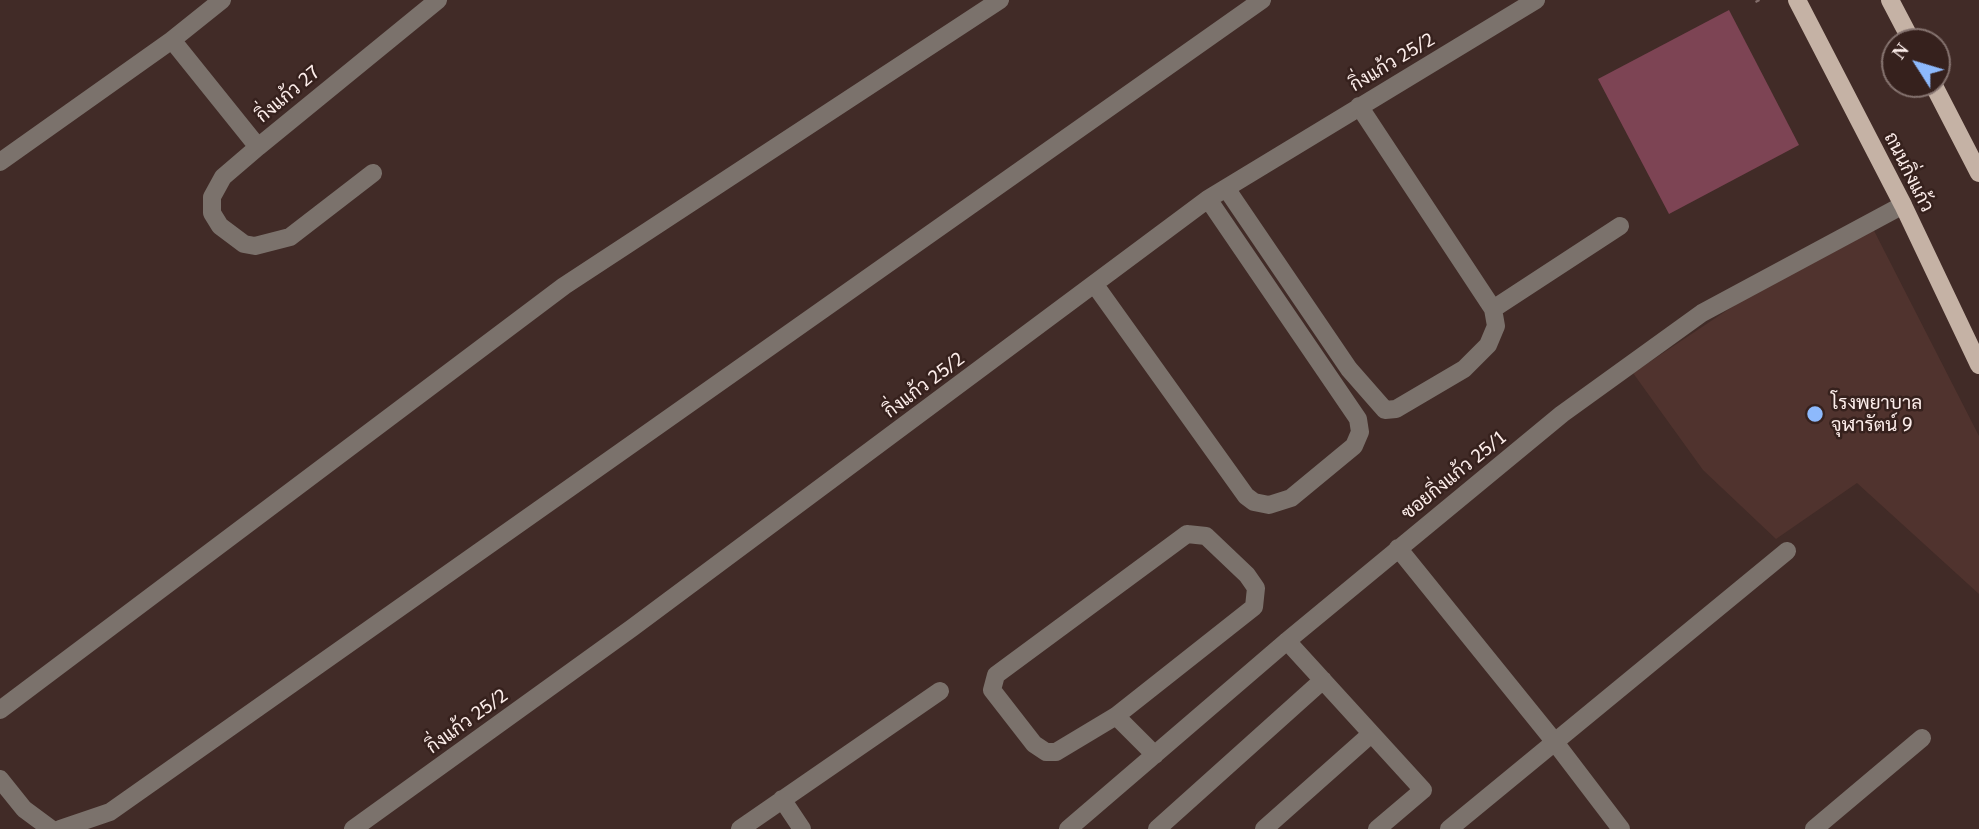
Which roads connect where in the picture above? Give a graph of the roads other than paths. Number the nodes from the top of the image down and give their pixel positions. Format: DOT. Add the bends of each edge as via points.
graph roads {
  1 [pos="222,0"];
  2 [pos="438,0"];
  3 [pos="1000,0"];
  4 [pos="1262,0"];
  5 [pos="1536,0"];
  6 [pos="1797,0"];
  7 [pos="1890,0"];
  8 [pos="1905,28"];
  9 [pos="172,40"];
  10 [pos="1940,98"];
  11 [pos="1359,106"];
  12 [pos="258,147"];
  13 [pos="0,162"];
  14 [pos="373,173"];
  15 [pos="1979,173"];
  16 [pos="1226,188"];
  17 [pos="1208,199"];
  18 [pos="1903,205"];
  19 [pos="1620,226"];
  20 [pos="1095,285"];
  21 [pos="1493,309"];
  22 [pos="1979,365"];
  23 [pos="1398,548"];
  24 [pos="1787,551"];
  25 [pos="1287,641"];
  26 [pos="1323,680"];
  27 [pos="940,691"];
  28 [pos="0,710"];
  29 [pos="1116,716"];
  30 [pos="1371,734"];
  31 [pos="1922,738"];
  32 [pos="1554,741"];
  33 [pos="1155,755"];
  34 [pos="0,779"];
  35 [pos="782,799"];
  36 [pos="51,829"];
  37 [pos="60,829"];
  38 [pos="353,829"];
  39 [pos="740,829"];
  40 [pos="802,829"];
  41 [pos="1068,829"];
  42 [pos="1157,829"];
  43 [pos="1264,829"];
  44 [pos="1377,829"];
  45 [pos="1449,829"];
  46 [pos="1621,829"];
  47 [pos="1814,829"];
  1 -- 9 [label="street"];
  2 -- 12 [label="street, กิ่งแก้ว 27"];
  3 -- 28 [label="street" via="564,286"];
  4 -- 37 [label="street" via="110,812"];
  5 -- 11 [label="street, กิ่งแก้ว 25/2"];
  6 -- 18 [label="main road, ถนนกิ่งแก้ว"];
  7 -- 8 [label="main road"];
  9 -- 12 [label="street, กิ่งแก้ว 27"];
  9 -- 13 [label="street"];
  10 -- 15 [label="main road"];
  11 -- 16 [label="street, กิ่งแก้ว 25/2"];
  11 -- 21 [label="street"];
  12 -- 14 [label="street" via="223,177 212,198 212,213 220,226 244,244 290,237"];
  16 -- 17 [label="street, กิ่งแก้ว 25/2"];
  16 -- 21 [label="street" via="1349,369 1384,410 1396,410 1473,362 1496,326"];
  17 -- 20 [label="street, กิ่งแก้ว 25/2"];
  17 -- 20 [label="street" via="1358,419 1360,432 1354,446 1291,498 1269,505 1246,496"];
  18 -- 22 [label="main road, ถนนกิ่งแก้ว"];
  18 -- 23 [label="street, ซอยกิ่งแก้ว 25/1" via="1702,313 1562,414"];
  19 -- 21 [label="street"];
  20 -- 38 [label="street, กิ่งแก้ว 25/2"];
  23 -- 25 [label="street, ซอยกิ่งแก้ว 25/1"];
  23 -- 32 [label="street"];
  24 -- 32 [label="street"];
  25 -- 26 [label="street"];
  25 -- 33 [label="street, ซอยกิ่งแก้ว 25/1"];
  26 -- 30 [label="street"];
  26 -- 42 [label="street"];
  27 -- 35 [label="street"];
  29 -- 29 [label="street" via="1254,607 1256,588 1206,536 1187,534 1175,541 996,674 992,690 1034,744 1046,752 1056,752"];
  29 -- 33 [label="street"];
  30 -- 43 [label="street"];
  30 -- 44 [label="street" via="1423,790"];
  31 -- 47 [label="street"];
  32 -- 45 [label="street"];
  32 -- 46 [label="street"];
  33 -- 41 [label="street, ซอยกิ่งแก้ว 25/1"];
  34 -- 36 [label="street" via="24,809"];
  35 -- 39 [label="street"];
  35 -- 40 [label="street"];
}
